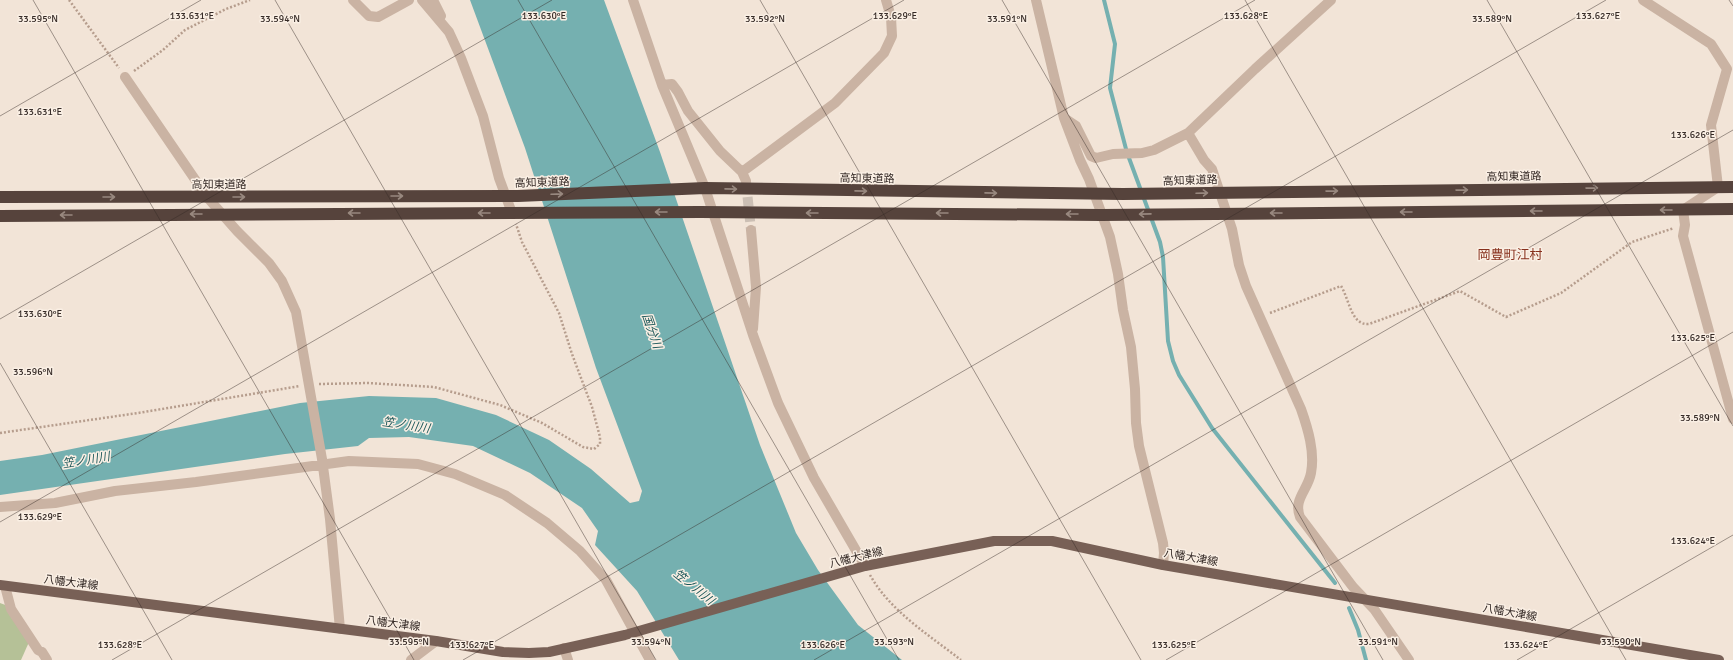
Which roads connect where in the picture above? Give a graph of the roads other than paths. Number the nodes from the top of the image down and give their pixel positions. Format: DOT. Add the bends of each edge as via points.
graph roads {
  1 [pos="353,0"];
  2 [pos="409,0"];
  3 [pos="422,0"];
  4 [pos="433,0"];
  5 [pos="633,0"];
  6 [pos="886,0"];
  7 [pos="1036,0"];
  8 [pos="1331,0"];
  9 [pos="1643,0"];
  10 [pos="449,32"];
  11 [pos="125,77"];
  12 [pos="662,85"];
  13 [pos="1064,118"];
  14 [pos="1188,133"];
  15 [pos="1718,187"];
  16 [pos="1733,187"];
  17 [pos="705,188"];
  18 [pos="1219,192"];
  19 [pos="1094,194"];
  20 [pos="505,196"];
  21 [pos="207,197"];
  22 [pos="0,198"];
  23 [pos="1733,209"];
  24 [pos="1683,210"];
  25 [pos="714,212"];
  26 [pos="517,213"];
  27 [pos="1226,213"];
  28 [pos="221,214"];
  29 [pos="1101,215"];
  30 [pos="0,216"];
  31 [pos="751,230"];
  32 [pos="753,335"];
  33 [pos="1733,419"];
  34 [pos="323,462"];
  35 [pos="0,507"];
  36 [pos="1163,565"];
  37 [pos="861,567"];
  38 [pos="3,586"];
  39 [pos="1365,599"];
  40 [pos="340,629"];
  41 [pos="636,632"];
  42 [pos="436,641"];
  43 [pos="564,648"];
  44 [pos="47,660"];
  45 [pos="411,660"];
  46 [pos="568,660"];
  47 [pos="650,660"];
  48 [pos="1409,660"];
  49 [pos="1719,660"];
  1 -- 2 [label="street" via="369,16 378,17"];
  3 -- 10 [label="street"];
  4 -- 10 [label="street"];
  5 -- 12 [label="street"];
  6 -- 12 [label="street" via="892,17 892,36 884,53 835,103 744,176 688,111 672,84"];
  7 -- 13 [label="street"];
  8 -- 14 [label="street"];
  9 -- 15 [label="street" via="1711,44 1727,69 1711,125"];
  10 -- 20 [label="street" via="483,116"];
  11 -- 21 [label="street"];
  12 -- 17 [label="street"];
  13 -- 14 [label="street" via="1076,126 1088,152 1096,158 1154,150"];
  13 -- 19 [label="street"];
  14 -- 18 [label="street" via="1212,169"];
  15 -- 16 [label="highway, 高知東道路"];
  18 -- 15 [label="highway, 高知東道路, one-way"];
  15 -- 24 [label="street"];
  17 -- 19 [label="highway, 高知東道路, one-way"];
  20 -- 17 [label="highway, 高知東道路, one-way"];
  17 -- 25 [label="street"];
  19 -- 18 [label="highway, 高知東道路, one-way"];
  18 -- 27 [label="street"];
  19 -- 29 [label="street"];
  21 -- 20 [label="highway, 高知東道路, one-way"];
  20 -- 26 [label="street"];
  22 -- 21 [label="highway, 高知東道路, one-way"];
  21 -- 28 [label="street"];
  23 -- 24 [label="highway"];
  24 -- 27 [label="highway, one-way"];
  24 -- 33 [label="street" via="1683,236"];
  25 -- 26 [label="highway, one-way"];
  29 -- 25 [label="highway, one-way"];
  25 -- 32 [label="street"];
  26 -- 28 [label="highway, one-way"];
  27 -- 29 [label="highway, one-way"];
  27 -- 39 [label="street" via="1246,286 1301,409 1309,435 1311,474 1298,503 1298,511 1346,580"];
  28 -- 30 [label="highway, one-way"];
  28 -- 34 [label="street" via="269,263 282,281 296,312"];
  29 -- 36 [label="street" via="1110,237 1118,274 1131,348 1137,432 1163,543"];
  31 -- 32 [label="street" via="756,287"];
  32 -- 37 [label="street" via="778,403"];
  34 -- 35 [label="street" via="55,503"];
  34 -- 40 [label="street"];
  34 -- 41 [label="street" via="418,464 454,474 505,495 547,522 580,551 606,580"];
  36 -- 37 [label="main road, 八幡大津線" via="1052,541 994,541"];
  36 -- 39 [label="main road, 八幡大津線"];
  37 -- 41 [label="main road, 八幡大津線"];
  38 -- 40 [label="main road, 八幡大津線"];
  38 -- 44 [label="street" via="11,609"];
  39 -- 48 [label="street"];
  39 -- 49 [label="main road, 八幡大津線"];
  40 -- 42 [label="main road, 八幡大津線"];
  41 -- 43 [label="main road, 八幡大津線"];
  41 -- 47 [label="street"];
  42 -- 43 [label="main road, 八幡大津線" via="503,652 529,653"];
  42 -- 45 [label="street"];
  43 -- 46 [label="street"];
}
